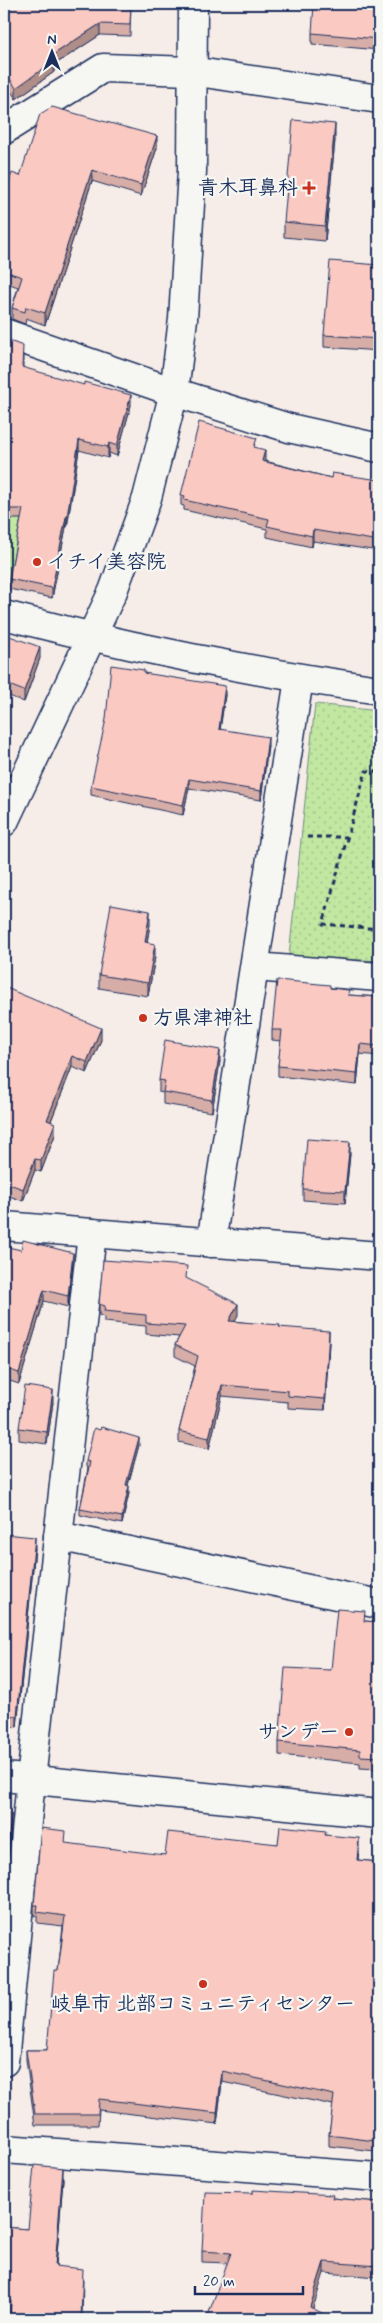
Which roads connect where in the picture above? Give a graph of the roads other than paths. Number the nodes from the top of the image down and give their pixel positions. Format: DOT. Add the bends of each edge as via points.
graph roads {
  1 [pos="193,4"];
  2 [pos="192,71"];
  3 [pos="379,98"];
  4 [pos="4,130"];
  5 [pos="4,333"];
  6 [pos="174,392"];
  7 [pos="379,448"];
  8 [pos="4,615"];
  9 [pos="92,638"];
  10 [pos="299,679"];
  11 [pos="379,690"];
  12 [pos="13,783"];
  13 [pos="4,822"];
  14 [pos="255,967"];
  15 [pos="379,977"];
  16 [pos="4,1226"];
  17 [pos="92,1233"];
  18 [pos="210,1243"];
  19 [pos="379,1256"];
  20 [pos="58,1536"];
  21 [pos="379,1604"];
  22 [pos="4,1777"];
  23 [pos="31,1780"];
  24 [pos="379,1814"];
  25 [pos="4,2062"];
  26 [pos="4,2148"];
  27 [pos="379,2177"];
  1 -- 2 [label="street"];
  2 -- 3 [label="street"];
  2 -- 4 [label="street" via="103,68"];
  2 -- 6 [label="street" via="192,171 183,319"];
  5 -- 6 [label="street"];
  6 -- 7 [label="street" via="289,428"];
  6 -- 9 [label="street" via="147,498"];
  8 -- 9 [label="street"];
  9 -- 10 [label="street"];
  9 -- 12 [label="street"];
  10 -- 11 [label="street"];
  10 -- 14 [label="street"];
  12 -- 13 [label="street"];
  14 -- 15 [label="street"];
  14 -- 18 [label="street"];
  16 -- 17 [label="street"];
  17 -- 18 [label="street"];
  17 -- 20 [label="street"];
  18 -- 19 [label="street"];
  20 -- 21 [label="street"];
  20 -- 23 [label="street"];
  22 -- 23 [label="street"];
  23 -- 24 [label="street"];
  23 -- 25 [label="street"];
  26 -- 27 [label="street"];
}
